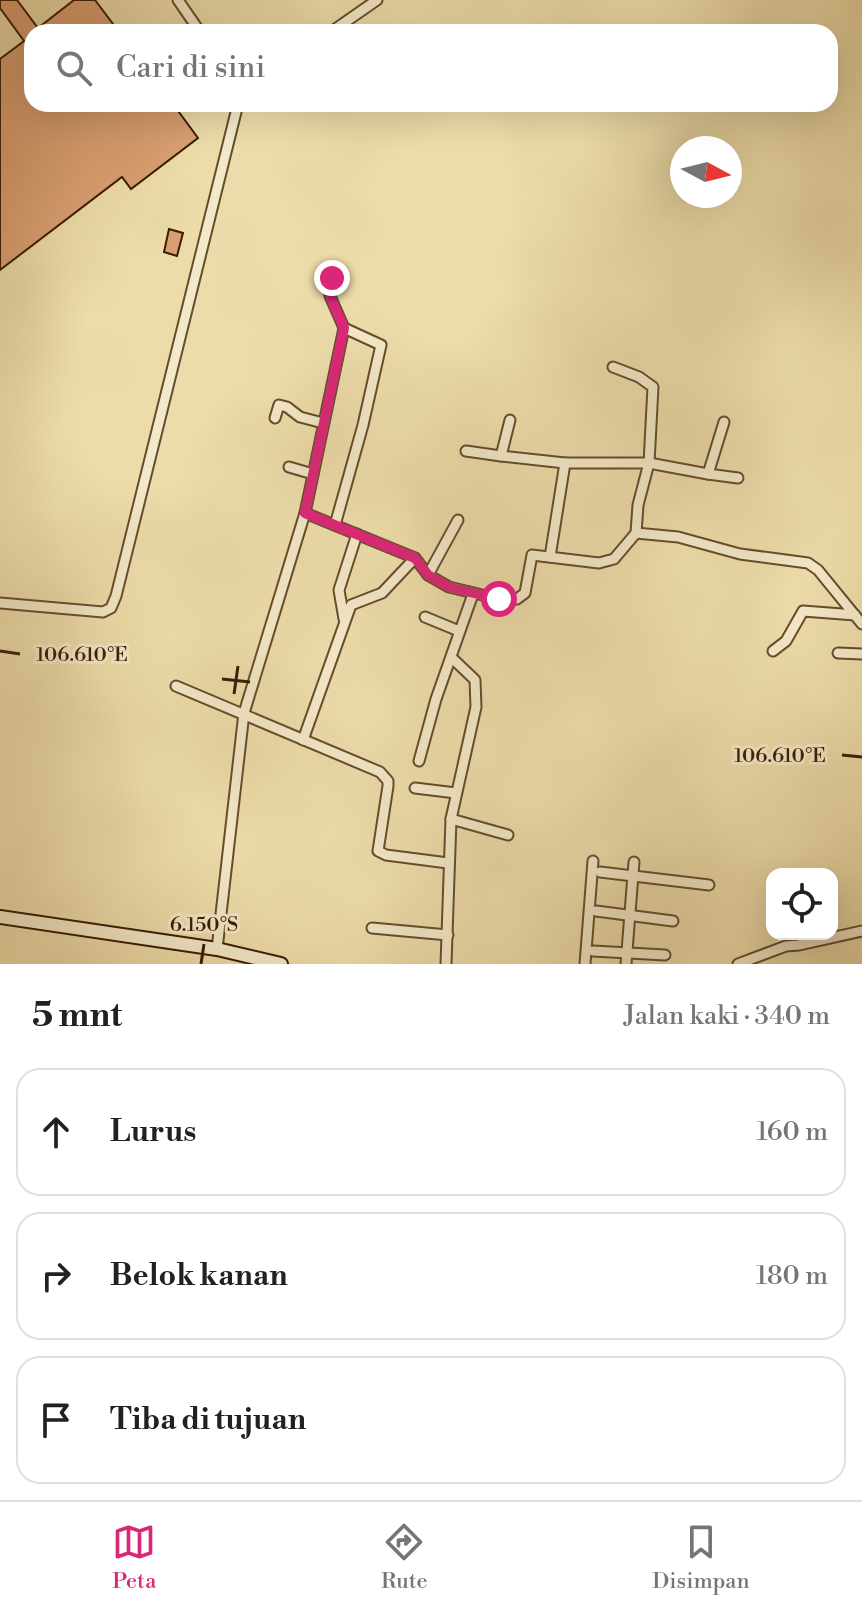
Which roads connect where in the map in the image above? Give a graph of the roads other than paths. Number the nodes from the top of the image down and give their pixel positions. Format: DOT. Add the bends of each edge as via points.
graph roads {
  1 [pos="178,0"];
  2 [pos="377,0"];
  3 [pos="194,24"];
  4 [pos="342,24"];
  5 [pos="236,112"];
  6 [pos="332,278"];
  7 [pos="344,328"];
  8 [pos="613,367"];
  9 [pos="275,418"];
  10 [pos="510,420"];
  11 [pos="724,422"];
  12 [pos="323,423"];
  13 [pos="466,451"];
  14 [pos="501,456"];
  15 [pos="565,463"];
  16 [pos="649,463"];
  17 [pos="289,467"];
  18 [pos="313,474"];
  19 [pos="708,474"];
  20 [pos="738,478"];
  21 [pos="305,513"];
  22 [pos="458,520"];
  23 [pos="335,525"];
  24 [pos="636,533"];
  25 [pos="357,534"];
  26 [pos="542,556"];
  27 [pos="415,558"];
  28 [pos="428,575"];
  29 [pos="473,594"];
  30 [pos="0,603"];
  31 [pos="855,615"];
  32 [pos="425,617"];
  33 [pos="345,623"];
  34 [pos="862,624"];
  35 [pos="459,631"];
  36 [pos="773,651"];
  37 [pos="838,653"];
  38 [pos="862,654"];
  39 [pos="452,658"];
  40 [pos="176,686"];
  41 [pos="244,713"];
  42 [pos="303,740"];
  43 [pos="419,761"];
  44 [pos="415,788"];
  45 [pos="456,793"];
  46 [pos="451,819"];
  47 [pos="508,835"];
  48 [pos="593,861"];
  49 [pos="634,862"];
  50 [pos="448,863"];
  51 [pos="600,872"];
  52 [pos="632,875"];
  53 [pos="709,885"];
  54 [pos="596,911"];
  55 [pos="628,914"];
  56 [pos="0,917"];
  57 [pos="673,921"];
  58 [pos="372,928"];
  59 [pos="862,931"];
  60 [pos="448,935"];
  61 [pos="217,949"];
  62 [pos="593,951"];
  63 [pos="665,955"];
  64 [pos="626,959"];
  65 [pos="761,960"];
  66 [pos="281,964"];
  67 [pos="446,964"];
  68 [pos="585,964"];
  69 [pos="738,964"];
  1 -- 3 [label="street"];
  2 -- 4 [label="street"];
  5 -- 30 [label="street" via="111,608 103,612"];
  6 -- 7 [label="street" via="330,296"];
  7 -- 12 [label="street"];
  7 -- 23 [label="street" via="381,345"];
  8 -- 16 [label="street" via="653,387"];
  9 -- 12 [label="street" via="279,405"];
  10 -- 14 [label="street"];
  11 -- 19 [label="street"];
  12 -- 18 [label="street"];
  13 -- 14 [label="street"];
  14 -- 15 [label="street"];
  15 -- 16 [label="street"];
  15 -- 26 [label="street"];
  16 -- 19 [label="street"];
  16 -- 24 [label="street"];
  17 -- 18 [label="street"];
  18 -- 21 [label="street"];
  19 -- 20 [label="street"];
  21 -- 23 [label="street"];
  21 -- 41 [label="street"];
  22 -- 28 [label="street"];
  23 -- 25 [label="street"];
  24 -- 26 [label="street" via="614,559 599,563"];
  24 -- 31 [label="street" via="808,563"];
  25 -- 27 [label="street"];
  25 -- 33 [label="street" via="339,590"];
  26 -- 29 [label="street" via="532,555 525,593 517,599"];
  27 -- 28 [label="street"];
  27 -- 33 [label="street" via="382,593 351,605"];
  28 -- 29 [label="street"];
  29 -- 35 [label="street"];
  31 -- 34 [label="street"];
  31 -- 36 [label="street" via="803,611 786,641"];
  32 -- 35 [label="street"];
  33 -- 42 [label="street"];
  35 -- 39 [label="street"];
  37 -- 38 [label="street"];
  39 -- 43 [label="street"];
  39 -- 45 [label="street" via="475,680 476,707"];
  40 -- 41 [label="street"];
  41 -- 42 [label="street"];
  41 -- 61 [label="street"];
  42 -- 50 [label="street" via="385,776 378,851"];
  44 -- 45 [label="street"];
  45 -- 46 [label="street"];
  46 -- 47 [label="street"];
  46 -- 50 [label="street"];
  48 -- 68 [label="street"];
  49 -- 52 [label="street"];
  50 -- 60 [label="street"];
  51 -- 52 [label="street"];
  52 -- 53 [label="street"];
  52 -- 55 [label="street"];
  54 -- 55 [label="street"];
  55 -- 57 [label="street"];
  55 -- 64 [label="street"];
  56 -- 61 [label="street"];
  58 -- 60 [label="street"];
  59 -- 65 [label="street" via="786,946"];
  60 -- 67 [label="street"];
  61 -- 66 [label="street"];
  62 -- 64 [label="street"];
  63 -- 64 [label="street"];
  65 -- 69 [label="street"];
}
